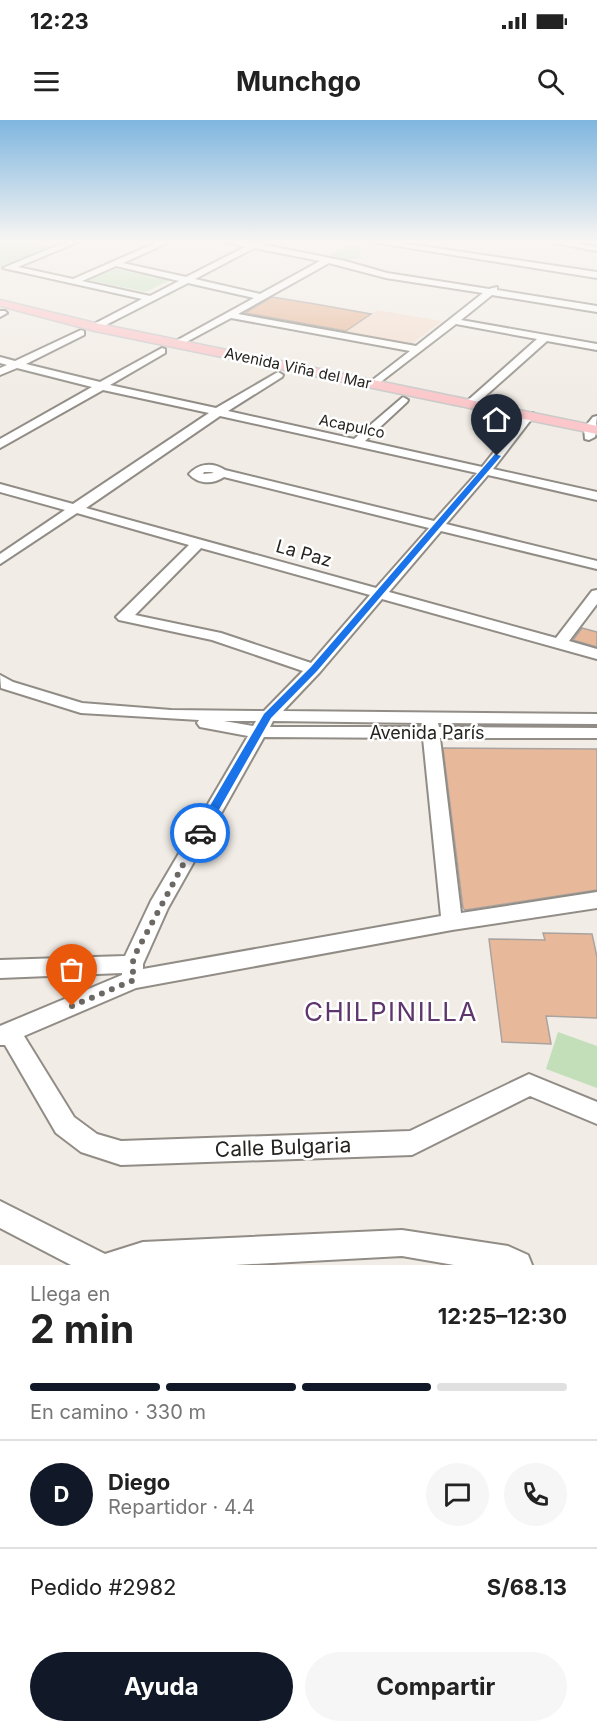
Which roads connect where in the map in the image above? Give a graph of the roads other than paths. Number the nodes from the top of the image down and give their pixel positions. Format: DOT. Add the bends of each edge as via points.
graph roads {
  1 [pos="133,294"];
  2 [pos="156,294"];
  3 [pos="249,294"];
  4 [pos="267,294"];
  5 [pos="487,294"];
  6 [pos="518,294"];
  7 [pos="262,297"];
  8 [pos="149,298"];
  9 [pos="597,308"];
  10 [pos="0,311"];
  11 [pos="230,315"];
  12 [pos="454,321"];
  13 [pos="95,327"];
  14 [pos="81,333"];
  15 [pos="545,337"];
  16 [pos="177,344"];
  17 [pos="597,346"];
  18 [pos="418,349"];
  19 [pos="162,351"];
  20 [pos="0,360"];
  21 [pos="16,364"];
  22 [pos="0,372"];
  23 [pos="278,375"];
  24 [pos="374,384"];
  25 [pos="101,386"];
  26 [pos="403,400"];
  27 [pos="470,404"];
  28 [pos="218,412"];
  29 [pos="525,420"];
  30 [pos="594,431"];
  31 [pos="357,442"];
  32 [pos="0,444"];
  33 [pos="485,471"];
  34 [pos="221,472"];
  35 [pos="0,488"];
  36 [pos="597,496"];
  37 [pos="75,509"];
  38 [pos="437,526"];
  39 [pos="198,544"];
  40 [pos="0,560"];
  41 [pos="597,565"];
  42 [pos="378,594"];
  43 [pos="597,594"];
  44 [pos="559,644"];
  45 [pos="597,654"];
  46 [pos="314,669"];
  47 [pos="0,680"];
  48 [pos="597,719"];
  49 [pos="262,724"];
  50 [pos="430,726"];
  51 [pos="597,733"];
  52 [pos="597,900"];
  53 [pos="453,922"];
  54 [pos="0,969"];
  55 [pos="133,972"];
  56 [pos="5,1035"];
  57 [pos="597,1113"];
  58 [pos="0,1214"];
  59 [pos="99,1265"];
  60 [pos="111,1265"];
  61 [pos="518,1265"];
  1 -- 8 [label="street"];
  2 -- 8 [label="street"];
  3 -- 7 [label="street"];
  4 -- 7 [label="street"];
  5 -- 12 [label="street"];
  6 -- 9 [label="street"];
  7 -- 11 [label="street"];
  8 -- 13 [label="street"];
  10 -- 13 [label="main road, Avenida Viña del Mar"];
  10 -- 14 [label="main road, Avenida Viña del Mar"];
  11 -- 16 [label="street"];
  11 -- 18 [label="street"];
  12 -- 15 [label="street"];
  12 -- 18 [label="street"];
  13 -- 16 [label="main road, Avenida Viña del Mar"];
  14 -- 19 [label="main road, Avenida Viña del Mar"];
  14 -- 21 [label="street"];
  15 -- 17 [label="street"];
  15 -- 27 [label="street"];
  16 -- 24 [label="main road, Avenida Viña del Mar"];
  18 -- 24 [label="street"];
  19 -- 23 [label="main road, Avenida Viña del Mar"];
  19 -- 25 [label="street"];
  20 -- 21 [label="street, Acapulco"];
  21 -- 22 [label="street"];
  21 -- 25 [label="street, Acapulco"];
  23 -- 26 [label="main road, Avenida Viña del Mar"];
  23 -- 28 [label="street"];
  24 -- 27 [label="main road, Avenida Viña del Mar"];
  25 -- 28 [label="street, Acapulco"];
  25 -- 32 [label="street"];
  26 -- 29 [label="main road, Avenida Viña del Mar"];
  26 -- 31 [label="street"];
  27 -- 29 [label="main road, Avenida Viña del Mar"];
  28 -- 31 [label="street, Acapulco"];
  28 -- 37 [label="street"];
  29 -- 30 [label="main road, Avenida Viña del Mar"];
  29 -- 33 [label="street"];
  31 -- 33 [label="street, Acapulco"];
  33 -- 36 [label="street, Acapulco"];
  33 -- 38 [label="street"];
  34 -- 38 [label="street"];
  35 -- 37 [label="street, La Paz"];
  37 -- 39 [label="street, La Paz"];
  37 -- 40 [label="street"];
  38 -- 41 [label="street"];
  38 -- 42 [label="street"];
  39 -- 42 [label="street, La Paz"];
  39 -- 46 [label="street" via="124,618 216,636"];
  42 -- 44 [label="street, La Paz"];
  42 -- 46 [label="street"];
  43 -- 44 [label="street"];
  44 -- 45 [label="street, La Paz"];
  46 -- 49 [label="street"];
  47 -- 49 [label="street, Avenida París" via="81,708"];
  48 -- 50 [label="street, Avenida París"];
  49 -- 50 [label="street, Avenida París"];
  49 -- 55 [label="street" via="158,907"];
  50 -- 51 [label="street, Avenida París"];
  50 -- 53 [label="street"];
  52 -- 53 [label="street"];
  53 -- 55 [label="street"];
  54 -- 55 [label="street"];
  55 -- 56 [label="street"];
  56 -- 57 [label="street, Calle Bulgaria" via="65,1125 90,1144 122,1153 412,1143 529,1085"];
  58 -- 59 [label="street"];
  60 -- 61 [label="street" via="142,1256 402,1243 508,1260"];
}
